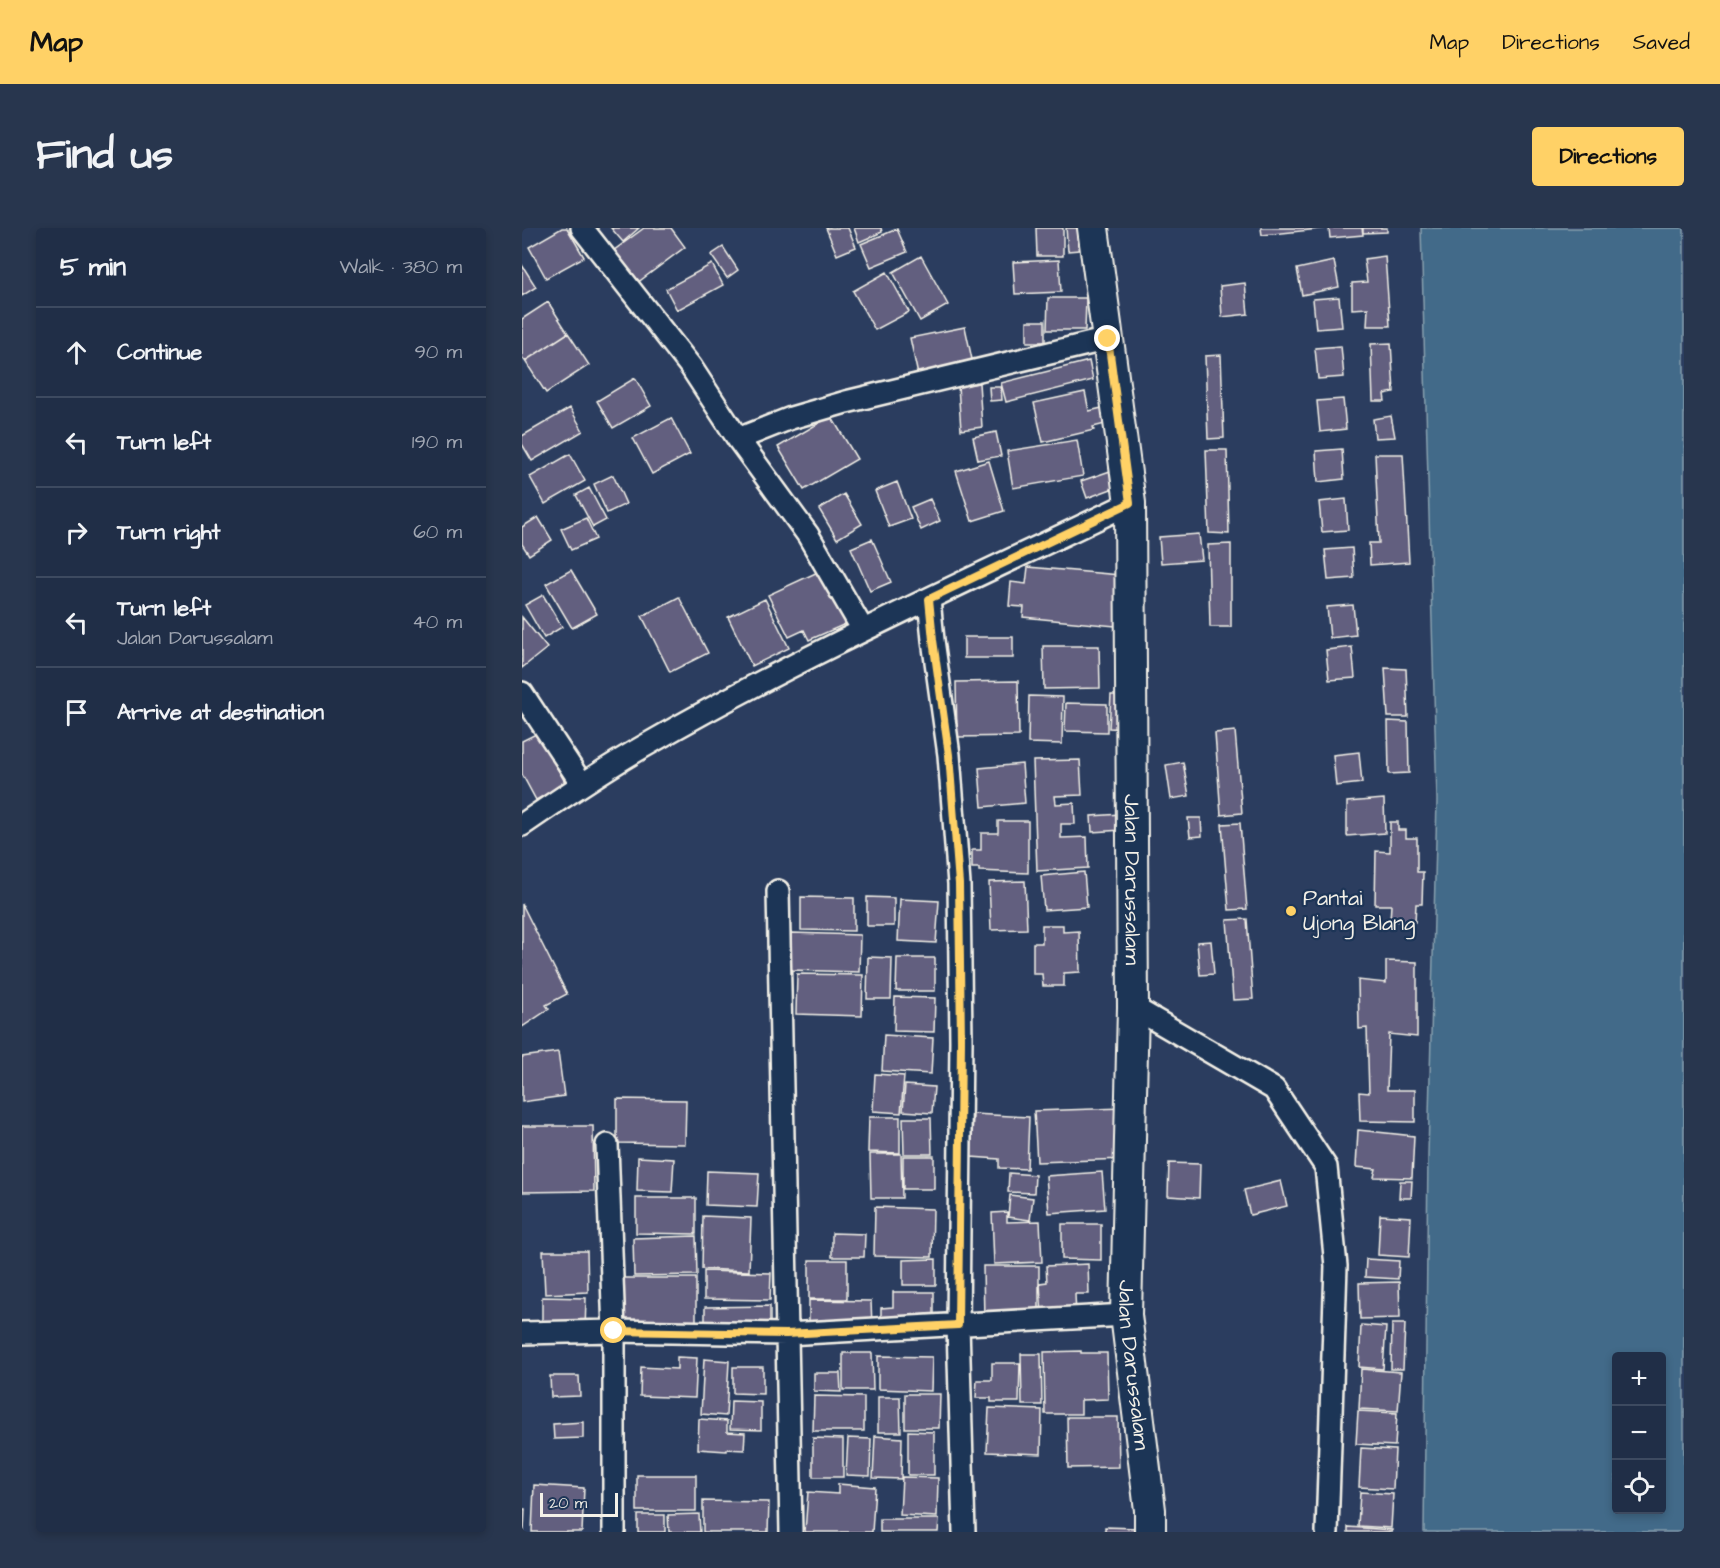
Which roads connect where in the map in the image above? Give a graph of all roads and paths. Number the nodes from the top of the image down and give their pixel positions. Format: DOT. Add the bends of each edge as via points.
graph roads {
  1 [pos="582,228"];
  2 [pos="1093,228"];
  3 [pos="1108,339"];
  4 [pos="738,439"];
  5 [pos="1130,503"];
  6 [pos="929,599"];
  7 [pos="863,630"];
  8 [pos="522,693"];
  9 [pos="582,784"];
  10 [pos="522,825"];
  11 [pos="778,891"];
  12 [pos="1133,1007"];
  13 [pos="608,1145"];
  14 [pos="1126,1315"];
  15 [pos="958,1325"];
  16 [pos="614,1331"];
  17 [pos="522,1332"];
  18 [pos="786,1334"];
  19 [pos="615,1532"];
  20 [pos="791,1532"];
  21 [pos="964,1532"];
  22 [pos="1150,1532"];
  23 [pos="1327,1532"];
  1 -- 4 [label="street" via="691,367"];
  2 -- 3 [label="street, Jalan Darussalam"];
  3 -- 4 [label="street" via="846,402"];
  3 -- 5 [label="street, Jalan Darussalam"];
  4 -- 7 [label="street" via="808,535"];
  5 -- 6 [label="street"];
  5 -- 12 [label="street, Jalan Darussalam"];
  6 -- 7 [label="street"];
  6 -- 15 [label="street" via="949,755 959,884"];
  7 -- 9 [label="street" via="745,690"];
  8 -- 9 [label="street"];
  9 -- 10 [label="street"];
  11 -- 18 [label="street"];
  12 -- 14 [label="street, Jalan Darussalam"];
  12 -- 23 [label="street" via="1274,1089 1326,1167 1336,1266"];
  13 -- 16 [label="street"];
  14 -- 15 [label="street"];
  14 -- 22 [label="street, Jalan Darussalam"];
  15 -- 18 [label="street"];
  15 -- 21 [label="street"];
  16 -- 17 [label="street"];
  16 -- 18 [label="street"];
  16 -- 19 [label="street"];
  18 -- 20 [label="street"];
}
